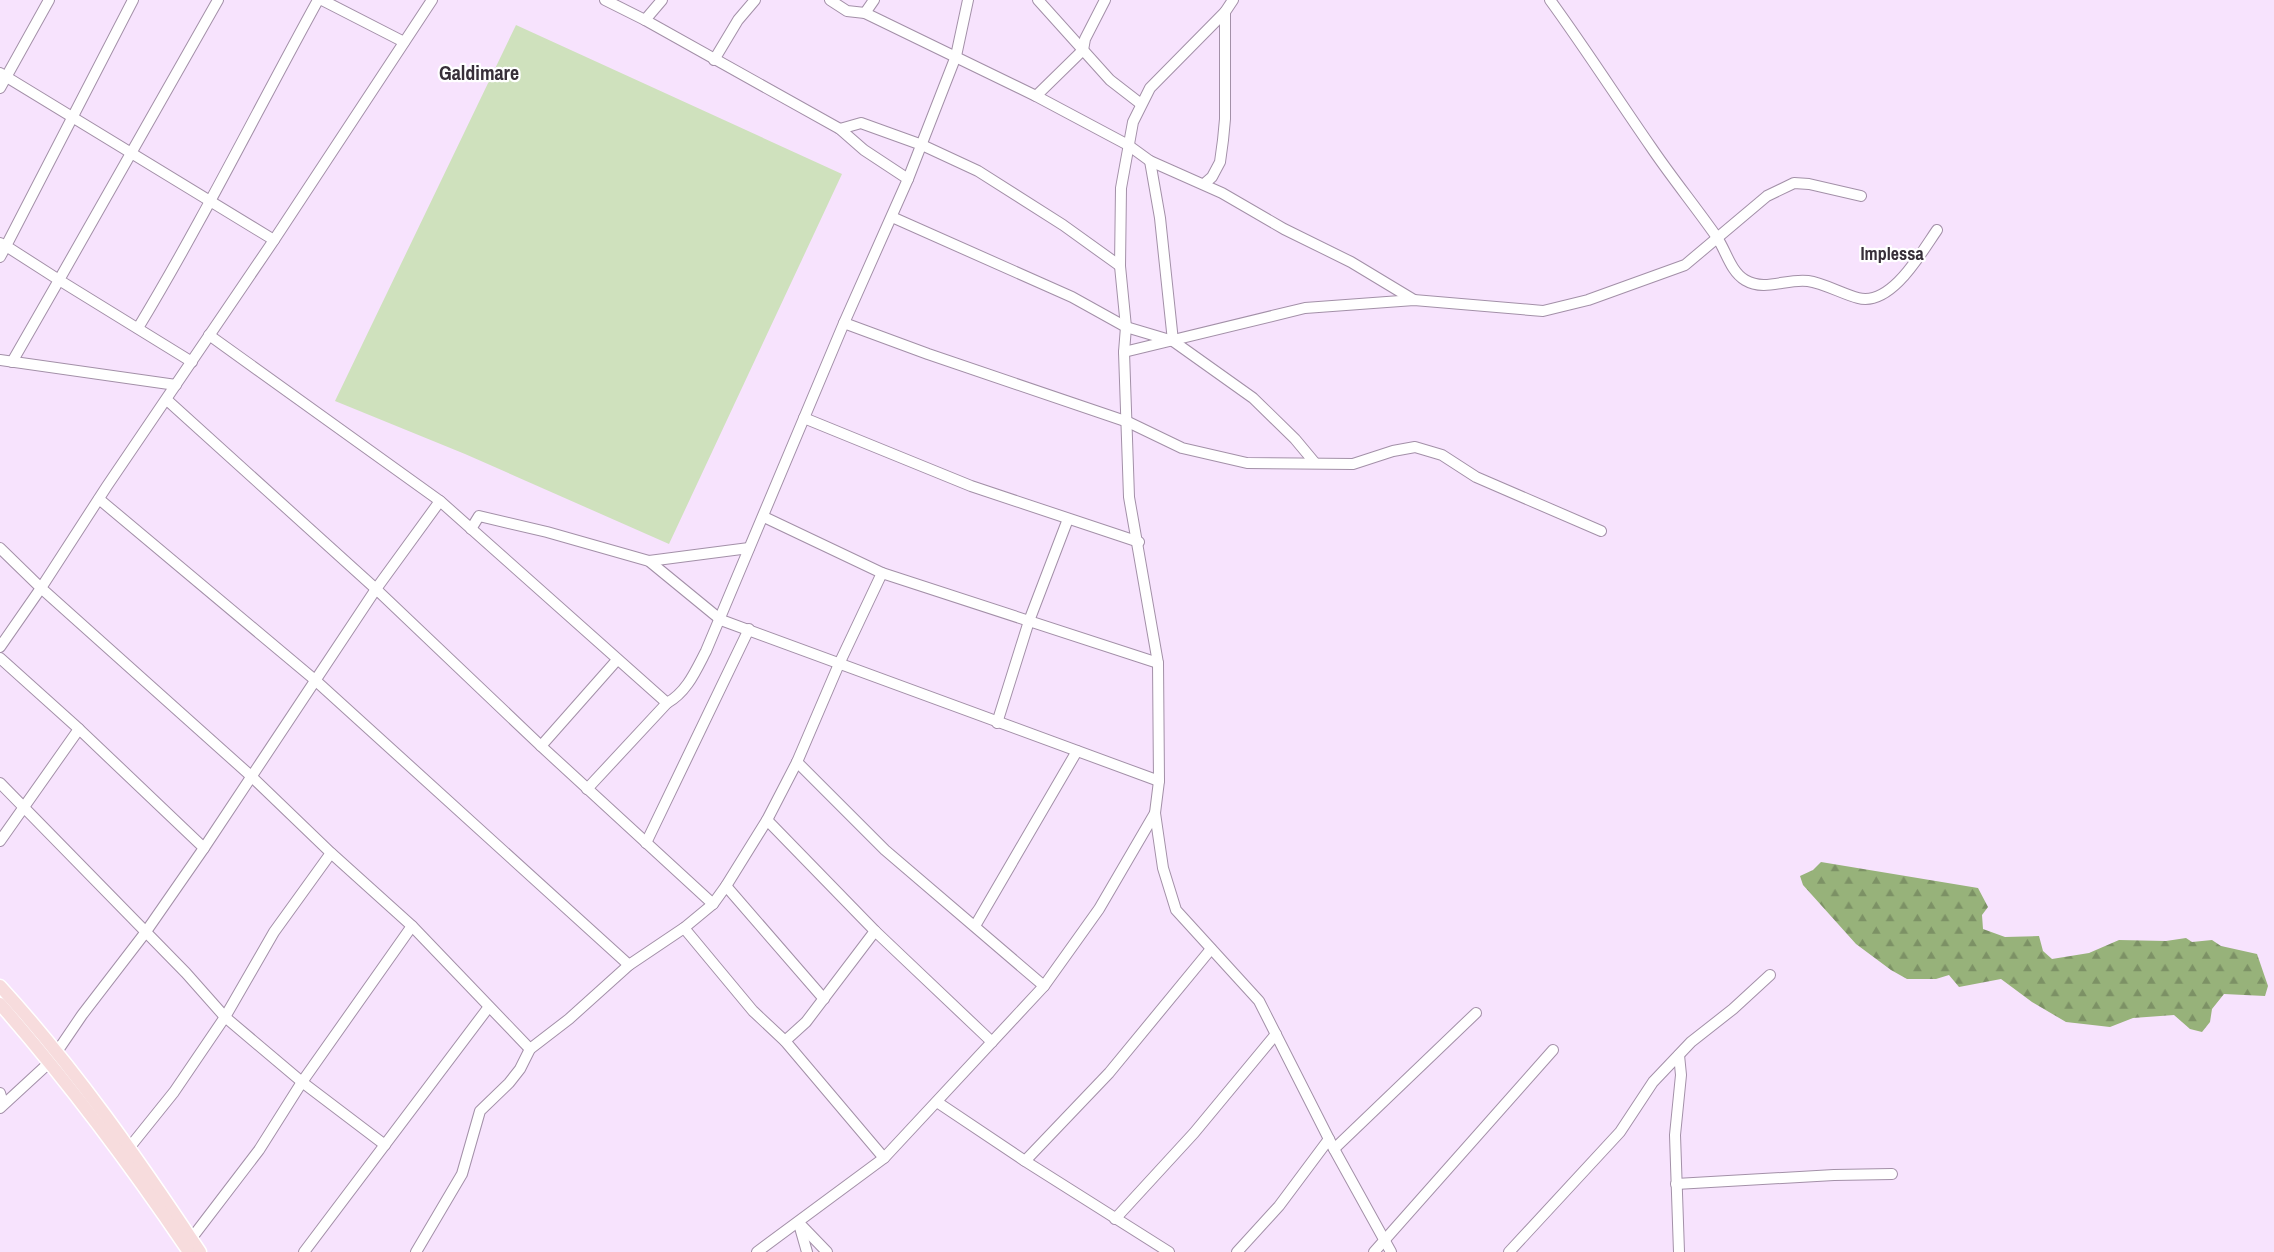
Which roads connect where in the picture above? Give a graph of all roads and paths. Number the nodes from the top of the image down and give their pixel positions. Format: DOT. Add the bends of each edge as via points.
graph roads {
  1 [pos="49,0"];
  2 [pos="133,0"];
  3 [pos="218,0"];
  4 [pos="320,0"];
  5 [pos="432,0"];
  6 [pos="605,0"];
  7 [pos="662,0"];
  8 [pos="755,0"];
  9 [pos="830,0"];
  10 [pos="874,0"];
  11 [pos="968,0"];
  12 [pos="1038,0"];
  13 [pos="1105,0"];
  14 [pos="1234,0"];
  15 [pos="1550,0"];
  16 [pos="1225,12"];
  17 [pos="866,13"];
  18 [pos="645,20"];
  19 [pos="404,42"];
  20 [pos="1083,50"];
  21 [pos="956,56"];
  22 [pos="714,60"];
  23 [pos="3,74"];
  24 [pos="0,88"];
  25 [pos="1036,96"];
  26 [pos="1141,104"];
  27 [pos="72,116"];
  28 [pos="840,129"];
  29 [pos="922,145"];
  30 [pos="1128,145"];
  31 [pos="131,153"];
  32 [pos="1150,161"];
  33 [pos="908,179"];
  34 [pos="1204,184"];
  35 [pos="1861,196"];
  36 [pos="210,201"];
  37 [pos="892,217"];
  38 [pos="1937,230"];
  39 [pos="1717,238"];
  40 [pos="274,240"];
  41 [pos="3,244"];
  42 [pos="0,257"];
  43 [pos="1120,266"];
  44 [pos="59,280"];
  45 [pos="1414,300"];
  46 [pos="844,323"];
  47 [pos="1126,327"];
  48 [pos="138,328"];
  49 [pos="210,335"];
  50 [pos="1173,341"];
  51 [pos="1124,352"];
  52 [pos="0,360"];
  53 [pos="12,362"];
  54 [pos="192,362"];
  55 [pos="176,385"];
  56 [pos="167,400"];
  57 [pos="804,418"];
  58 [pos="1128,422"];
  59 [pos="1315,463"];
  60 [pos="98,499"];
  61 [pos="440,501"];
  62 [pos="764,517"];
  63 [pos="1068,519"];
  64 [pos="471,529"];
  65 [pos="1601,531"];
  66 [pos="1139,542"];
  67 [pos="0,548"];
  68 [pos="749,548"];
  69 [pos="649,561"];
  70 [pos="882,573"];
  71 [pos="41,588"];
  72 [pos="376,589"];
  73 [pos="721,620"];
  74 [pos="1029,621"];
  75 [pos="749,629"];
  76 [pos="0,647"];
  77 [pos="0,658"];
  78 [pos="617,660"];
  79 [pos="1158,663"];
  80 [pos="839,664"];
  81 [pos="315,680"];
  82 [pos="668,704"];
  83 [pos="997,723"];
  84 [pos="80,729"];
  85 [pos="541,746"];
  86 [pos="1077,751"];
  87 [pos="797,762"];
  88 [pos="251,776"];
  89 [pos="1159,781"];
  90 [pos="0,783"];
  91 [pos="587,789"];
  92 [pos="23,806"];
  93 [pos="1155,813"];
  94 [pos="767,820"];
  95 [pos="0,841"];
  96 [pos="646,843"];
  97 [pos="204,848"];
  98 [pos="331,853"];
  99 [pos="726,886"];
  100 [pos="713,904"];
  101 [pos="412,926"];
  102 [pos="975,926"];
  103 [pos="684,928"];
  104 [pos="875,931"];
  105 [pos="145,933"];
  106 [pos="1211,949"];
  107 [pos="629,964"];
  108 [pos="1770,975"];
  109 [pos="0,986"];
  110 [pos="1044,986"];
  111 [pos="824,999"];
  112 [pos="0,1004"];
  113 [pos="488,1008"];
  114 [pos="1476,1013"];
  115 [pos="225,1017"];
  116 [pos="1276,1034"];
  117 [pos="785,1041"];
  118 [pos="992,1042"];
  119 [pos="530,1049"];
  120 [pos="1553,1050"];
  121 [pos="1679,1055"];
  122 [pos="53,1057"];
  123 [pos="302,1082"];
  124 [pos="1,1102"];
  125 [pos="937,1102"];
  126 [pos="1332,1144"];
  127 [pos="385,1145"];
  128 [pos="129,1148"];
  129 [pos="884,1158"];
  130 [pos="1025,1161"];
  131 [pos="1892,1174"];
  132 [pos="1676,1184"];
  133 [pos="1115,1219"];
  134 [pos="799,1223"];
  135 [pos="191,1239"];
  136 [pos="1385,1241"];
  137 [pos="189,1252"];
  138 [pos="200,1252"];
  139 [pos="304,1252"];
  140 [pos="416,1252"];
  141 [pos="757,1252"];
  142 [pos="807,1252"];
  143 [pos="827,1252"];
  144 [pos="1169,1252"];
  145 [pos="1237,1252"];
  146 [pos="1374,1252"];
  147 [pos="1391,1252"];
  148 [pos="1509,1252"];
  149 [pos="1679,1252"];
  1 -- 23 [label="street"];
  2 -- 27 [label="street"];
  3 -- 31 [label="street"];
  4 -- 19 [label="street"];
  4 -- 36 [label="street"];
  5 -- 19 [label="street"];
  6 -- 18 [label="street"];
  7 -- 18 [label="street"];
  8 -- 22 [label="street" via="738,20"];
  9 -- 17 [label="street" via="847,11"];
  10 -- 17 [label="street"];
  11 -- 21 [label="street"];
  12 -- 20 [label="street"];
  13 -- 20 [label="street" via="1084,39"];
  14 -- 16 [label="street"];
  15 -- 39 [label="street"];
  16 -- 26 [label="street" via="1150,88"];
  16 -- 34 [label="street" via="1223,140 1220,162"];
  17 -- 21 [label="street"];
  18 -- 22 [label="street"];
  19 -- 40 [label="street"];
  20 -- 25 [label="street"];
  20 -- 26 [label="street" via="1110,80"];
  21 -- 25 [label="street"];
  21 -- 29 [label="street"];
  22 -- 28 [label="street"];
  23 -- 24 [label="street"];
  23 -- 27 [label="street"];
  25 -- 30 [label="street"];
  26 -- 30 [label="street"];
  27 -- 31 [label="street"];
  27 -- 41 [label="street"];
  28 -- 29 [label="street" via="861,123"];
  28 -- 33 [label="street" via="864,150"];
  29 -- 33 [label="street"];
  29 -- 43 [label="street" via="978,171"];
  30 -- 32 [label="street"];
  30 -- 43 [label="street" via="1121,188"];
  31 -- 36 [label="street"];
  31 -- 44 [label="street"];
  32 -- 34 [label="street"];
  32 -- 50 [label="street" via="1160,218"];
  33 -- 37 [label="street"];
  34 -- 45 [label="street" via="1351,262"];
  35 -- 39 [label="street" via="1794,183 1767,196"];
  36 -- 40 [label="street"];
  36 -- 48 [label="street"];
  37 -- 46 [label="street"];
  37 -- 47 [label="street" via="1072,297"];
  38 -- 39 [label="street" via="1908,272 1895,285 1870,300 1808,281 1761,285 1747,281 1737,274"];
  39 -- 45 [label="street" via="1685,265 1588,300 1544,311"];
  40 -- 49 [label="street"];
  41 -- 42 [label="street"];
  41 -- 44 [label="street"];
  43 -- 47 [label="street"];
  44 -- 48 [label="street"];
  44 -- 53 [label="street"];
  45 -- 50 [label="street" via="1305,308"];
  46 -- 57 [label="street"];
  46 -- 58 [label="street"];
  47 -- 50 [label="street"];
  47 -- 51 [label="street"];
  48 -- 54 [label="street"];
  49 -- 54 [label="street"];
  49 -- 61 [label="street"];
  50 -- 51 [label="street"];
  50 -- 59 [label="street" via="1253,398"];
  51 -- 58 [label="street"];
  52 -- 53 [label="street"];
  53 -- 55 [label="street"];
  54 -- 55 [label="street"];
  55 -- 56 [label="street"];
  56 -- 60 [label="street"];
  56 -- 72 [label="street"];
  57 -- 62 [label="street"];
  57 -- 63 [label="street" via="971,486"];
  58 -- 59 [label="street" via="1182,448 1248,463"];
  58 -- 66 [label="street" via="1129,498"];
  59 -- 65 [label="street" via="1353,464 1416,447 1442,456 1476,477"];
  60 -- 71 [label="street"];
  60 -- 81 [label="street"];
  61 -- 64 [label="street"];
  61 -- 72 [label="street"];
  62 -- 68 [label="street"];
  62 -- 70 [label="street"];
  63 -- 66 [label="street"];
  63 -- 74 [label="street"];
  64 -- 69 [label="street" via="479,516"];
  64 -- 78 [label="street"];
  66 -- 79 [label="street"];
  67 -- 71 [label="street"];
  68 -- 69 [label="street"];
  68 -- 73 [label="street"];
  69 -- 73 [label="street"];
  70 -- 74 [label="street"];
  70 -- 80 [label="street"];
  71 -- 76 [label="street"];
  71 -- 88 [label="street"];
  72 -- 81 [label="street"];
  72 -- 85 [label="street"];
  73 -- 75 [label="street"];
  73 -- 82 [label="street" via="687,687"];
  74 -- 79 [label="street"];
  74 -- 83 [label="street"];
  75 -- 80 [label="street"];
  75 -- 96 [label="street"];
  77 -- 84 [label="street"];
  78 -- 82 [label="street"];
  78 -- 85 [label="street"];
  79 -- 89 [label="street"];
  80 -- 83 [label="street"];
  80 -- 87 [label="street"];
  81 -- 88 [label="street"];
  81 -- 107 [label="street"];
  82 -- 91 [label="street"];
  83 -- 86 [label="street"];
  84 -- 92 [label="street"];
  84 -- 97 [label="street"];
  85 -- 91 [label="street"];
  86 -- 89 [label="street"];
  86 -- 102 [label="street"];
  87 -- 94 [label="street"];
  87 -- 102 [label="street" via="885,850"];
  88 -- 97 [label="street"];
  88 -- 98 [label="street"];
  89 -- 93 [label="street"];
  90 -- 92 [label="street"];
  91 -- 96 [label="street"];
  92 -- 95 [label="street"];
  92 -- 105 [label="street"];
  93 -- 106 [label="street" via="1163,868 1176,910"];
  93 -- 110 [label="street" via="1100,909"];
  94 -- 99 [label="street"];
  94 -- 104 [label="street"];
  96 -- 100 [label="street"];
  97 -- 105 [label="street"];
  98 -- 101 [label="street"];
  98 -- 115 [label="street" via="274,932"];
  99 -- 100 [label="street"];
  99 -- 111 [label="street"];
  100 -- 103 [label="street"];
  101 -- 113 [label="street"];
  101 -- 123 [label="street"];
  102 -- 110 [label="street"];
  103 -- 107 [label="street"];
  103 -- 117 [label="street" via="753,1011"];
  104 -- 111 [label="street"];
  104 -- 118 [label="street"];
  105 -- 115 [label="street"];
  105 -- 122 [label="street"];
  106 -- 116 [label="street" via="1259,1001"];
  106 -- 130 [label="street" via="1109,1074"];
  107 -- 119 [label="street" via="569,1019"];
  108 -- 121 [label="street"];
  109 -- 122 [label="main road"];
  110 -- 118 [label="street"];
  111 -- 117 [label="street"];
  112 -- 122 [label="main road"];
  113 -- 119 [label="street"];
  113 -- 127 [label="street"];
  114 -- 126 [label="street"];
  115 -- 123 [label="street"];
  115 -- 128 [label="street" via="174,1092"];
  116 -- 126 [label="street"];
  116 -- 133 [label="street" via="1194,1133"];
  117 -- 129 [label="street"];
  118 -- 125 [label="street"];
  119 -- 140 [label="street" via="509,1083 480,1111 462,1174"];
  120 -- 136 [label="street"];
  121 -- 132 [label="street"];
  121 -- 148 [label="street" via="1653,1082 1620,1132"];
  122 -- 124 [label="street"];
  122 -- 128 [label="main road"];
  122 -- 137 [label="main road"];
  123 -- 127 [label="street"];
  123 -- 135 [label="street" via="259,1150"];
  125 -- 129 [label="street"];
  125 -- 130 [label="street"];
  126 -- 136 [label="street"];
  126 -- 145 [label="street"];
  127 -- 139 [label="street"];
  128 -- 135 [label="main road"];
  129 -- 134 [label="street"];
  130 -- 133 [label="street"];
  131 -- 132 [label="street" via="1834,1174"];
  132 -- 149 [label="street"];
  133 -- 144 [label="street"];
  134 -- 141 [label="street"];
  134 -- 142 [label="street"];
  134 -- 143 [label="street"];
  135 -- 138 [label="main road"];
  136 -- 146 [label="street"];
  136 -- 147 [label="street"];
}
